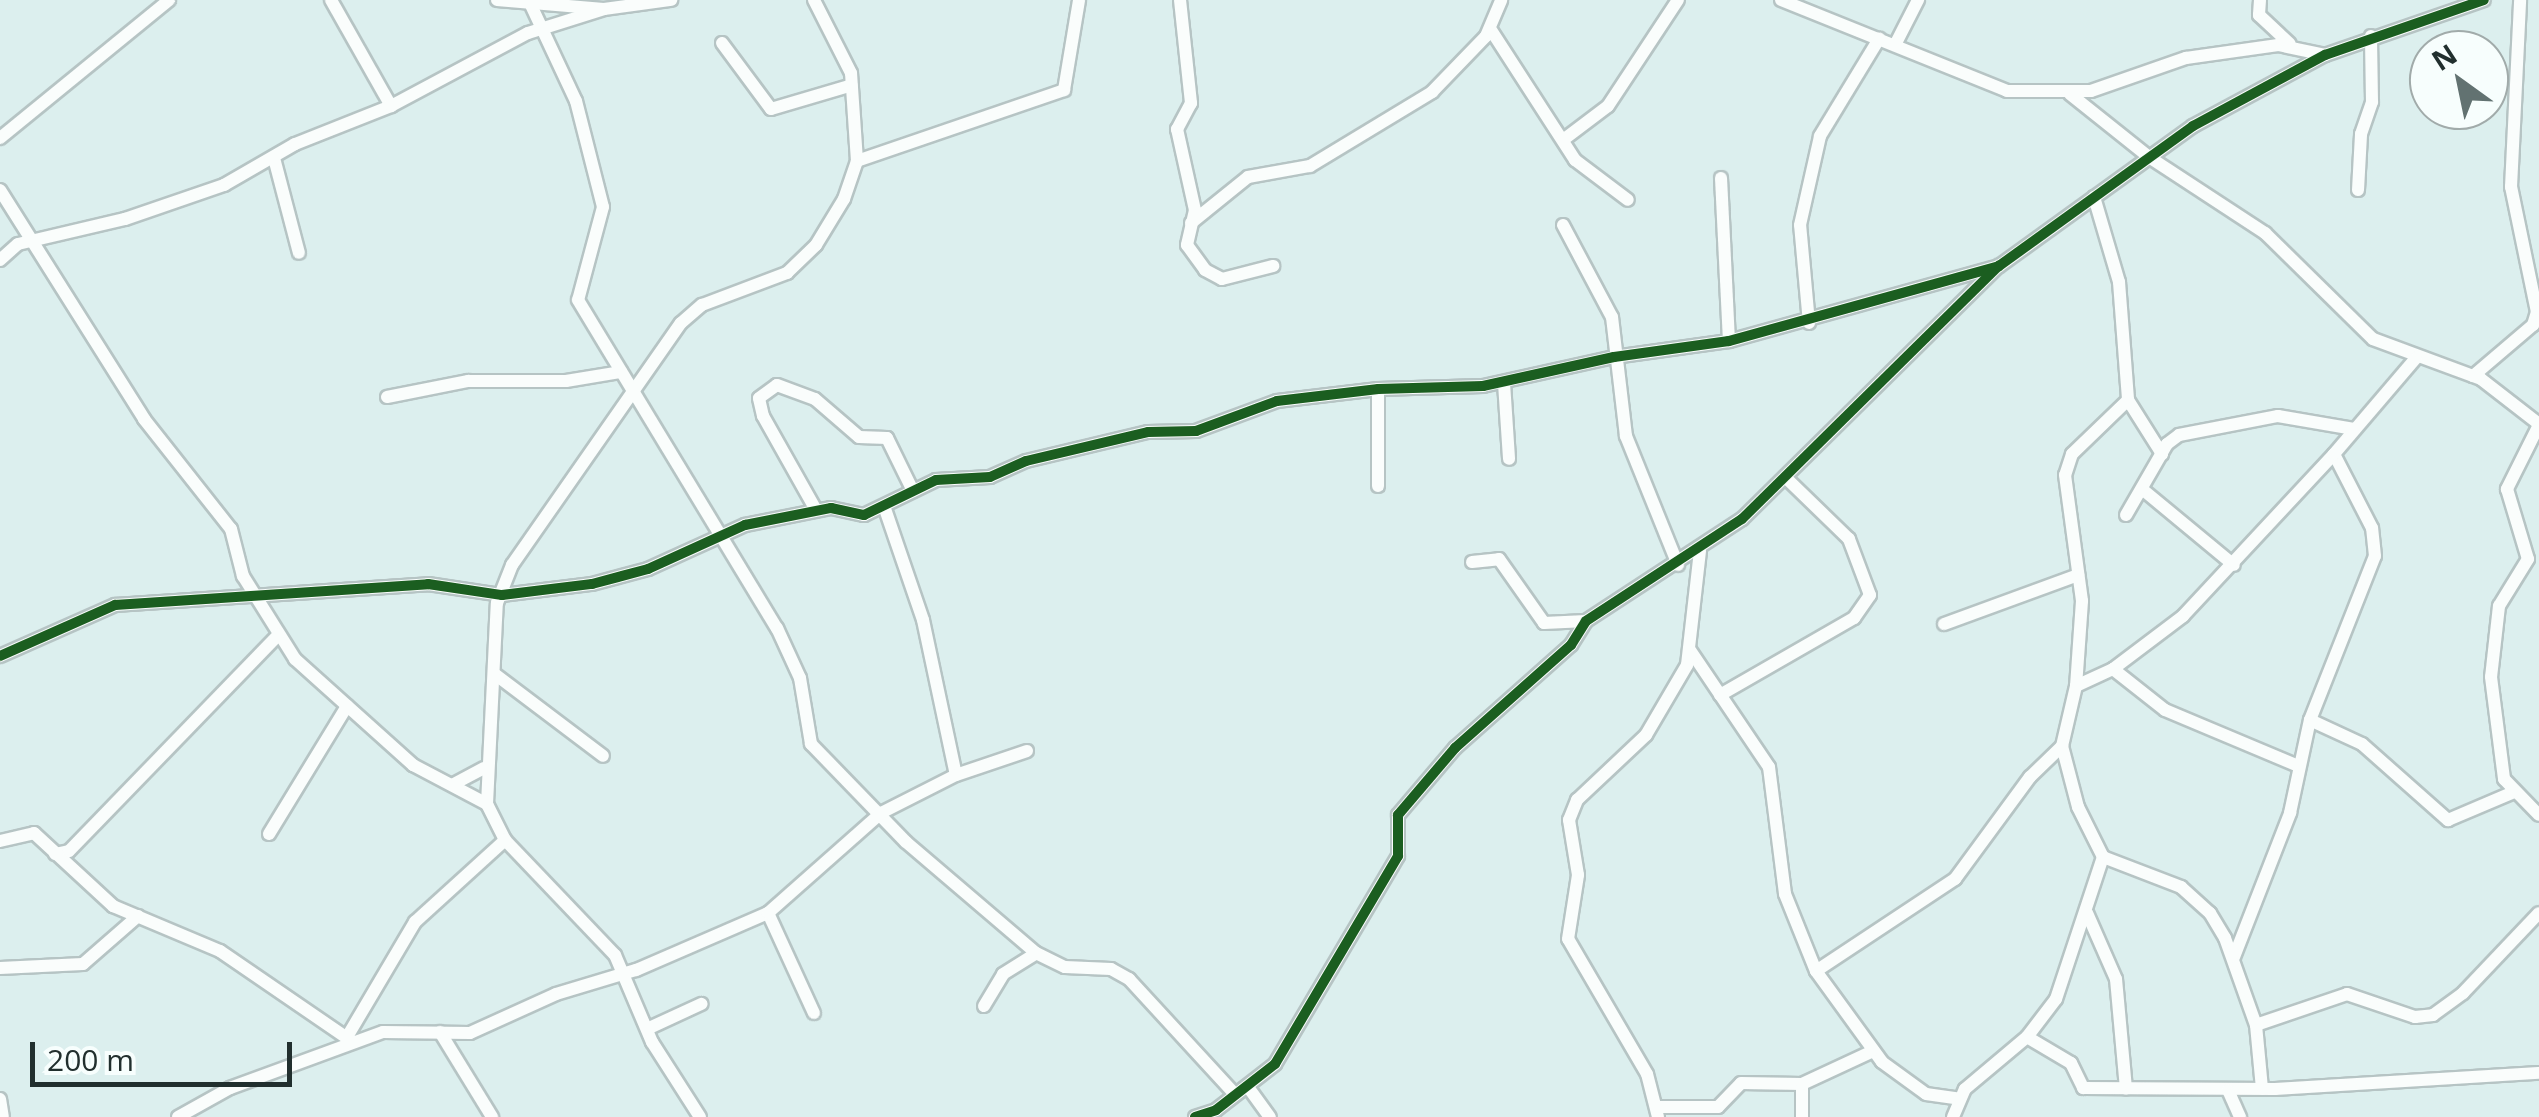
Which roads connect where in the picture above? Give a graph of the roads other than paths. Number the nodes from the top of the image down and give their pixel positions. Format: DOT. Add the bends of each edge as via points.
graph roads {
  1 [pos="168,0"];
  2 [pos="331,0"];
  3 [pos="504,0"];
  4 [pos="671,0"];
  5 [pos="814,0"];
  6 [pos="1079,0"];
  7 [pos="1180,0"];
  8 [pos="1501,0"];
  9 [pos="1678,0"];
  10 [pos="1782,0"];
  11 [pos="1918,0"];
  12 [pos="2260,0"];
  13 [pos="2484,0"];
  14 [pos="2520,0"];
  15 [pos="530,3"];
  16 [pos="604,9"];
  17 [pos="541,29"];
  18 [pos="1491,30"];
  19 [pos="2371,36"];
  20 [pos="1879,40"];
  21 [pos="722,43"];
  22 [pos="2290,44"];
  23 [pos="1895,46"];
  24 [pos="2325,55"];
  25 [pos="852,85"];
  26 [pos="2070,94"];
  27 [pos="391,106"];
  28 [pos="0,138"];
  29 [pos="1562,140"];
  30 [pos="274,158"];
  31 [pos="2149,158"];
  32 [pos="857,161"];
  33 [pos="1721,178"];
  34 [pos="0,190"];
  35 [pos="2358,190"];
  36 [pos="2094,197"];
  37 [pos="1628,200"];
  38 [pos="1191,223"];
  39 [pos="1563,225"];
  40 [pos="27,242"];
  41 [pos="299,252"];
  42 [pos="0,260"];
  43 [pos="1273,266"];
  44 [pos="1999,266"];
  45 [pos="2536,287"];
  46 [pos="1808,323"];
  47 [pos="1729,341"];
  48 [pos="1614,357"];
  49 [pos="2416,358"];
  50 [pos="621,372"];
  51 [pos="2474,376"];
  52 [pos="1504,383"];
  53 [pos="1378,389"];
  54 [pos="387,396"];
  55 [pos="635,396"];
  56 [pos="2128,400"];
  57 [pos="2539,424"];
  58 [pos="2354,428"];
  59 [pos="2162,454"];
  60 [pos="2334,454"];
  61 [pos="1510,459"];
  62 [pos="1785,477"];
  63 [pos="1378,486"];
  64 [pos="2142,489"];
  65 [pos="912,491"];
  66 [pos="884,506"];
  67 [pos="816,510"];
  68 [pos="2126,516"];
  69 [pos="722,536"];
  70 [pos="1700,552"];
  71 [pos="1472,562"];
  72 [pos="1678,565"];
  73 [pos="2234,565"];
  74 [pos="2078,575"];
  75 [pos="242,576"];
  76 [pos="502,594"];
  77 [pos="256,595"];
  78 [pos="227,598"];
  79 [pos="1586,621"];
  80 [pos="1944,624"];
  81 [pos="278,634"];
  82 [pos="1690,650"];
  83 [pos="0,656"];
  84 [pos="2113,669"];
  85 [pos="496,675"];
  86 [pos="2076,686"];
  87 [pos="1720,695"];
  88 [pos="347,706"];
  89 [pos="2310,720"];
  90 [pos="2062,746"];
  91 [pos="1027,751"];
  92 [pos="603,756"];
  93 [pos="2298,766"];
  94 [pos="484,768"];
  95 [pos="956,775"];
  96 [pos="452,785"];
  97 [pos="2514,792"];
  98 [pos="487,804"];
  99 [pos="881,813"];
  100 [pos="2539,816"];
  101 [pos="269,834"];
  102 [pos="505,840"];
  103 [pos="0,842"];
  104 [pos="62,853"];
  105 [pos="2102,857"];
  106 [pos="768,913"];
  107 [pos="2087,913"];
  108 [pos="2539,913"];
  109 [pos="138,916"];
  110 [pos="1036,953"];
  111 [pos="2234,957"];
  112 [pos="0,968"];
  113 [pos="624,970"];
  114 [pos="1816,970"];
  115 [pos="700,1004"];
  116 [pos="984,1006"];
  117 [pos="814,1013"];
  118 [pos="2256,1026"];
  119 [pos="647,1029"];
  120 [pos="440,1032"];
  121 [pos="2027,1036"];
  122 [pos="350,1039"];
  123 [pos="1871,1052"];
  124 [pos="2539,1073"];
  125 [pos="1802,1084"];
  126 [pos="1248,1086"];
  127 [pos="2126,1088"];
  128 [pos="2262,1089"];
  129 [pos="2228,1090"];
  130 [pos="1234,1093"];
  131 [pos="0,1098"];
  132 [pos="1960,1099"];
  133 [pos="1658,1112"];
  134 [pos="4,1117"];
  135 [pos="178,1117"];
  136 [pos="492,1117"];
  137 [pos="700,1117"];
  138 [pos="1195,1117"];
  139 [pos="1270,1117"];
  140 [pos="1802,1117"];
  141 [pos="1954,1117"];
  142 [pos="2240,1117"];
  1 -- 28 [label="street"];
  2 -- 27 [label="street"];
  3 -- 15 [label="street"];
  4 -- 16 [label="street"];
  5 -- 25 [label="street" via="849,64"];
  6 -- 32 [label="street" via="1064,90"];
  7 -- 38 [label="street" via="1191,103 1177,129 1195,210"];
  8 -- 18 [label="street"];
  9 -- 29 [label="street" via="1608,106"];
  10 -- 20 [label="street"];
  11 -- 23 [label="street"];
  12 -- 22 [label="street" via="2260,16"];
  13 -- 19 [label="street"];
  14 -- 45 [label="street" via="2511,187"];
  15 -- 16 [label="street"];
  15 -- 17 [label="street"];
  16 -- 17 [label="street"];
  17 -- 27 [label="street" via="452,68"];
  17 -- 50 [label="street" via="576,101 604,207 578,300"];
  18 -- 29 [label="street"];
  18 -- 38 [label="street" via="1450,77 1404,110 1310,166 1248,178"];
  19 -- 24 [label="street"];
  19 -- 35 [label="street" via="2372,102 2361,134"];
  20 -- 23 [label="street"];
  20 -- 46 [label="street" via="1820,136 1800,225"];
  21 -- 25 [label="street" via="774,110"];
  22 -- 24 [label="street"];
  22 -- 26 [label="street" via="2186,58"];
  23 -- 26 [label="street" via="2008,91"];
  24 -- 31 [label="street" via="2224,104"];
  25 -- 32 [label="street"];
  26 -- 31 [label="street"];
  27 -- 30 [label="street"];
  29 -- 37 [label="street" via="1586,170"];
  30 -- 40 [label="street" via="224,185 125,220"];
  30 -- 41 [label="street"];
  31 -- 36 [label="street"];
  31 -- 49 [label="street" via="2265,233 2364,332"];
  32 -- 55 [label="street" via="839,209 804,258 774,282 691,312"];
  33 -- 47 [label="street"];
  34 -- 40 [label="street"];
  36 -- 44 [label="street"];
  36 -- 56 [label="street" via="2119,282"];
  38 -- 43 [label="street" via="1187,245 1210,275 1222,280"];
  39 -- 48 [label="street" via="1606,300"];
  40 -- 42 [label="street"];
  40 -- 75 [label="street" via="144,420 231,529"];
  44 -- 46 [label="street" via="1961,272"];
  44 -- 62 [label="street"];
  45 -- 51 [label="street" via="2533,326"];
  46 -- 47 [label="street"];
  47 -- 48 [label="street"];
  48 -- 52 [label="street"];
  48 -- 72 [label="street" via="1634,463"];
  49 -- 51 [label="street"];
  49 -- 58 [label="street"];
  50 -- 54 [label="street" via="566,381 468,381"];
  50 -- 55 [label="street"];
  51 -- 57 [label="street"];
  52 -- 53 [label="street"];
  52 -- 61 [label="street"];
  53 -- 63 [label="street"];
  53 -- 65 [label="street" via="1276,401 1196,431 1096,443 990,477 948,477"];
  55 -- 69 [label="street"];
  55 -- 76 [label="street" via="512,564"];
  56 -- 59 [label="street"];
  56 -- 74 [label="street" via="2068,463 2068,529"];
  57 -- 97 [label="street" via="2506,489 2528,559 2499,606 2493,646 2498,762"];
  58 -- 59 [label="street" via="2269,416 2179,435"];
  58 -- 60 [label="street"];
  59 -- 64 [label="street"];
  60 -- 73 [label="street"];
  60 -- 89 [label="street" via="2372,528 2375,556"];
  62 -- 70 [label="street"];
  62 -- 87 [label="street" via="1850,539 1870,595 1854,618"];
  64 -- 68 [label="street"];
  64 -- 73 [label="street"];
  65 -- 66 [label="street"];
  65 -- 67 [label="street" via="887,438 859,437 815,399 777,385 759,398 763,416"];
  66 -- 67 [label="street" via="864,514"];
  66 -- 95 [label="street" via="923,620"];
  67 -- 69 [label="street"];
  69 -- 76 [label="street" via="622,577"];
  69 -- 99 [label="street" via="800,678 811,744"];
  70 -- 72 [label="street"];
  70 -- 82 [label="street"];
  71 -- 79 [label="street" via="1499,560 1544,623"];
  72 -- 79 [label="street"];
  73 -- 84 [label="street" via="2183,616"];
  74 -- 80 [label="street"];
  74 -- 86 [label="street"];
  75 -- 77 [label="street"];
  75 -- 78 [label="street"];
  76 -- 77 [label="street" via="428,584"];
  76 -- 85 [label="street"];
  77 -- 78 [label="street"];
  77 -- 81 [label="street"];
  78 -- 83 [label="street" via="110,607"];
  79 -- 126 [label="street" via="1571,645 1456,748 1398,815 1398,856 1293,1038"];
  81 -- 88 [label="street" via="310,679"];
  81 -- 104 [label="street"];
  82 -- 87 [label="street"];
  82 -- 133 [label="street" via="1646,735 1577,800 1569,820 1578,875 1568,939 1647,1074"];
  84 -- 86 [label="street"];
  84 -- 93 [label="street" via="2165,710"];
  85 -- 92 [label="street"];
  85 -- 94 [label="street"];
  86 -- 90 [label="street"];
  87 -- 114 [label="street" via="1769,767 1785,894"];
  88 -- 96 [label="street" via="413,765"];
  88 -- 101 [label="street"];
  89 -- 93 [label="street"];
  89 -- 97 [label="street" via="2362,744 2448,820"];
  90 -- 105 [label="street" via="2078,807"];
  90 -- 114 [label="street" via="2030,777 1956,880"];
  91 -- 95 [label="street"];
  93 -- 111 [label="street" via="2290,813"];
  94 -- 96 [label="street"];
  94 -- 98 [label="street"];
  95 -- 99 [label="street"];
  96 -- 98 [label="street"];
  97 -- 100 [label="street"];
  98 -- 102 [label="street"];
  99 -- 106 [label="street"];
  99 -- 110 [label="street"];
  102 -- 113 [label="street" via="596,928"];
  102 -- 122 [label="street" via="414,922"];
  103 -- 104 [label="street" via="31,832"];
  104 -- 109 [label="street" via="98,896"];
  105 -- 107 [label="street"];
  105 -- 111 [label="street" via="2181,887 2210,913"];
  106 -- 113 [label="street"];
  106 -- 117 [label="street"];
  107 -- 121 [label="street" via="2062,988"];
  107 -- 127 [label="street" via="2116,979"];
  108 -- 118 [label="street" via="2463,994 2434,1015 2416,1018 2347,994"];
  109 -- 112 [label="street" via="82,964"];
  109 -- 122 [label="street" via="220,951"];
  110 -- 116 [label="street" via="1008,969"];
  110 -- 130 [label="street" via="1065,967 1119,971"];
  111 -- 118 [label="street"];
  113 -- 119 [label="street"];
  113 -- 120 [label="street" via="486,1029"];
  114 -- 123 [label="street"];
  115 -- 119 [label="street"];
  118 -- 128 [label="street"];
  119 -- 137 [label="street"];
  120 -- 122 [label="street" via="395,1029"];
  120 -- 136 [label="street"];
  121 -- 127 [label="street" via="2071,1063 2084,1088"];
  121 -- 132 [label="street"];
  122 -- 135 [label="street"];
  123 -- 125 [label="street"];
  123 -- 132 [label="street" via="1909,1085"];
  124 -- 128 [label="street"];
  125 -- 133 [label="street" via="1748,1081 1718,1107"];
  125 -- 140 [label="street"];
  126 -- 130 [label="street"];
  126 -- 139 [label="street"];
  127 -- 129 [label="street"];
  128 -- 129 [label="street"];
  129 -- 142 [label="street"];
  130 -- 138 [label="street" via="1216,1110"];
  131 -- 134 [label="street"];
  132 -- 141 [label="street"];
}
